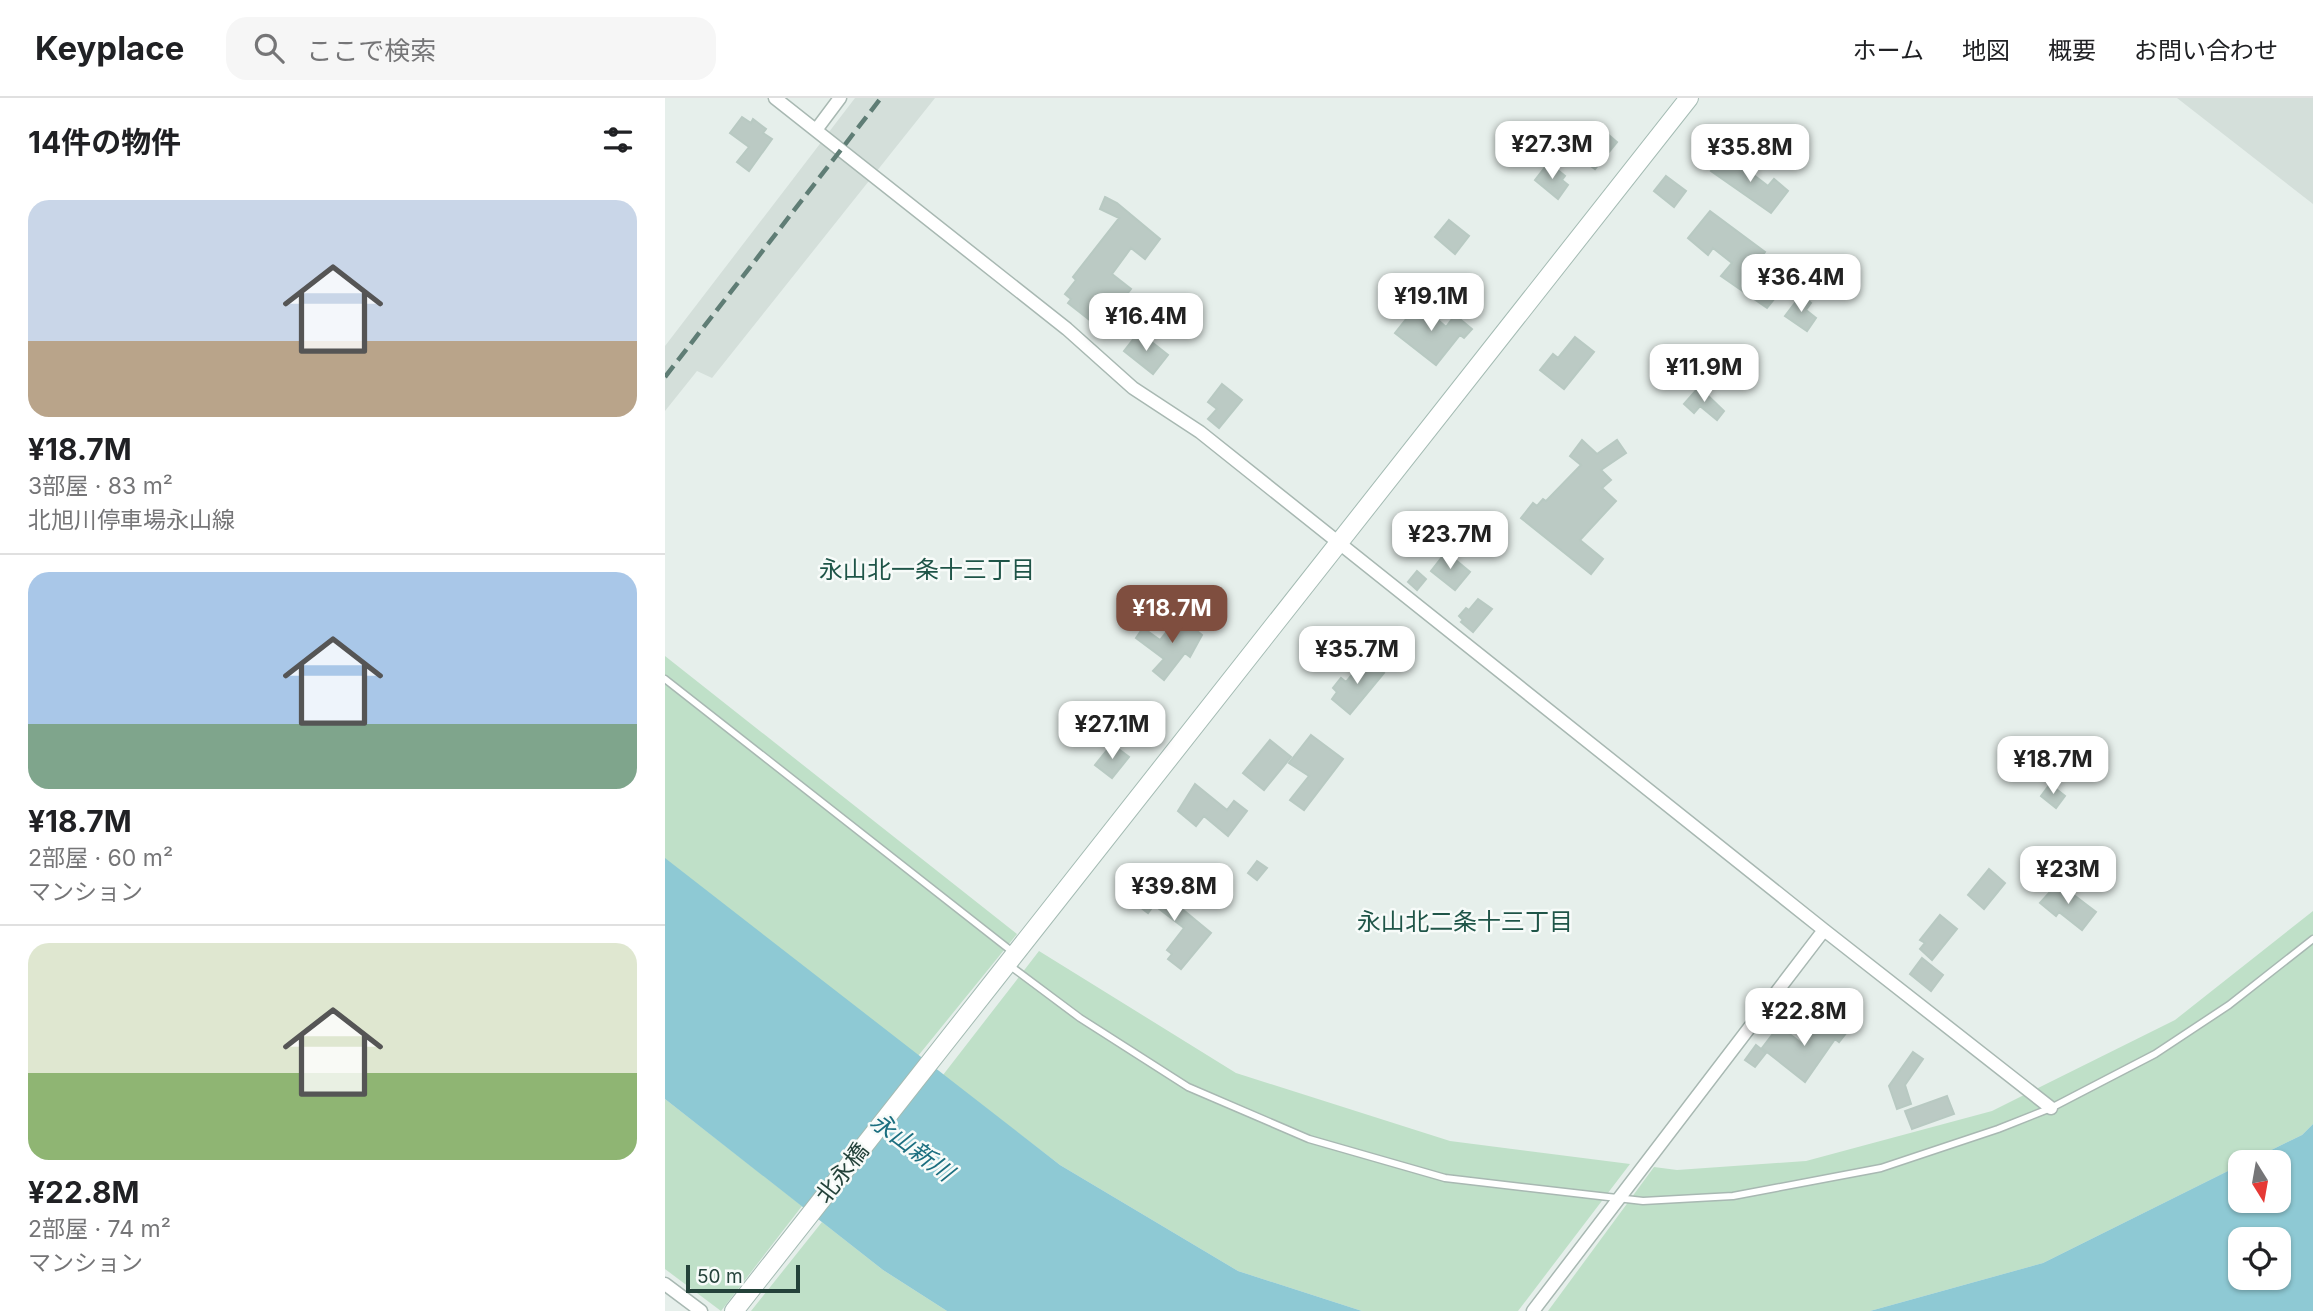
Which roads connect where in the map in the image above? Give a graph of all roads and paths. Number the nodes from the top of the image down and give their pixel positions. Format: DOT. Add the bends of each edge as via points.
graph roads {
  1 [pos="775,98"];
  2 [pos="840,98"];
  3 [pos="1689,98"];
  4 [pos="816,130"];
  5 [pos="1339,542"];
  6 [pos="665,679"];
  7 [pos="1824,930"];
  8 [pos="2313,939"];
  9 [pos="1011,959"];
  10 [pos="2051,1108"];
  11 [pos="1618,1199"];
  12 [pos="665,1284"];
  13 [pos="701,1311"];
  14 [pos="734,1311"];
  15 [pos="1534,1311"];
  1 -- 4 [label="street"];
  2 -- 4 [label="street"];
  3 -- 5 [label="main road, 北永橋"];
  4 -- 5 [label="street" via="1067,329 1133,388 1200,432"];
  5 -- 7 [label="street"];
  5 -- 9 [label="main road, 北永橋"];
  6 -- 9 [label="lane"];
  7 -- 10 [label="street"];
  7 -- 11 [label="street"];
  8 -- 10 [label="lane" via="2229,1005 2155,1054"];
  9 -- 11 [label="lane" via="1080,1018 1188,1087 1309,1139 1445,1178"];
  9 -- 14 [label="main road, 北永橋"];
  10 -- 11 [label="lane" via="1881,1168 1733,1196"];
  11 -- 15 [label="street"];
  12 -- 13 [label="street"];
}
